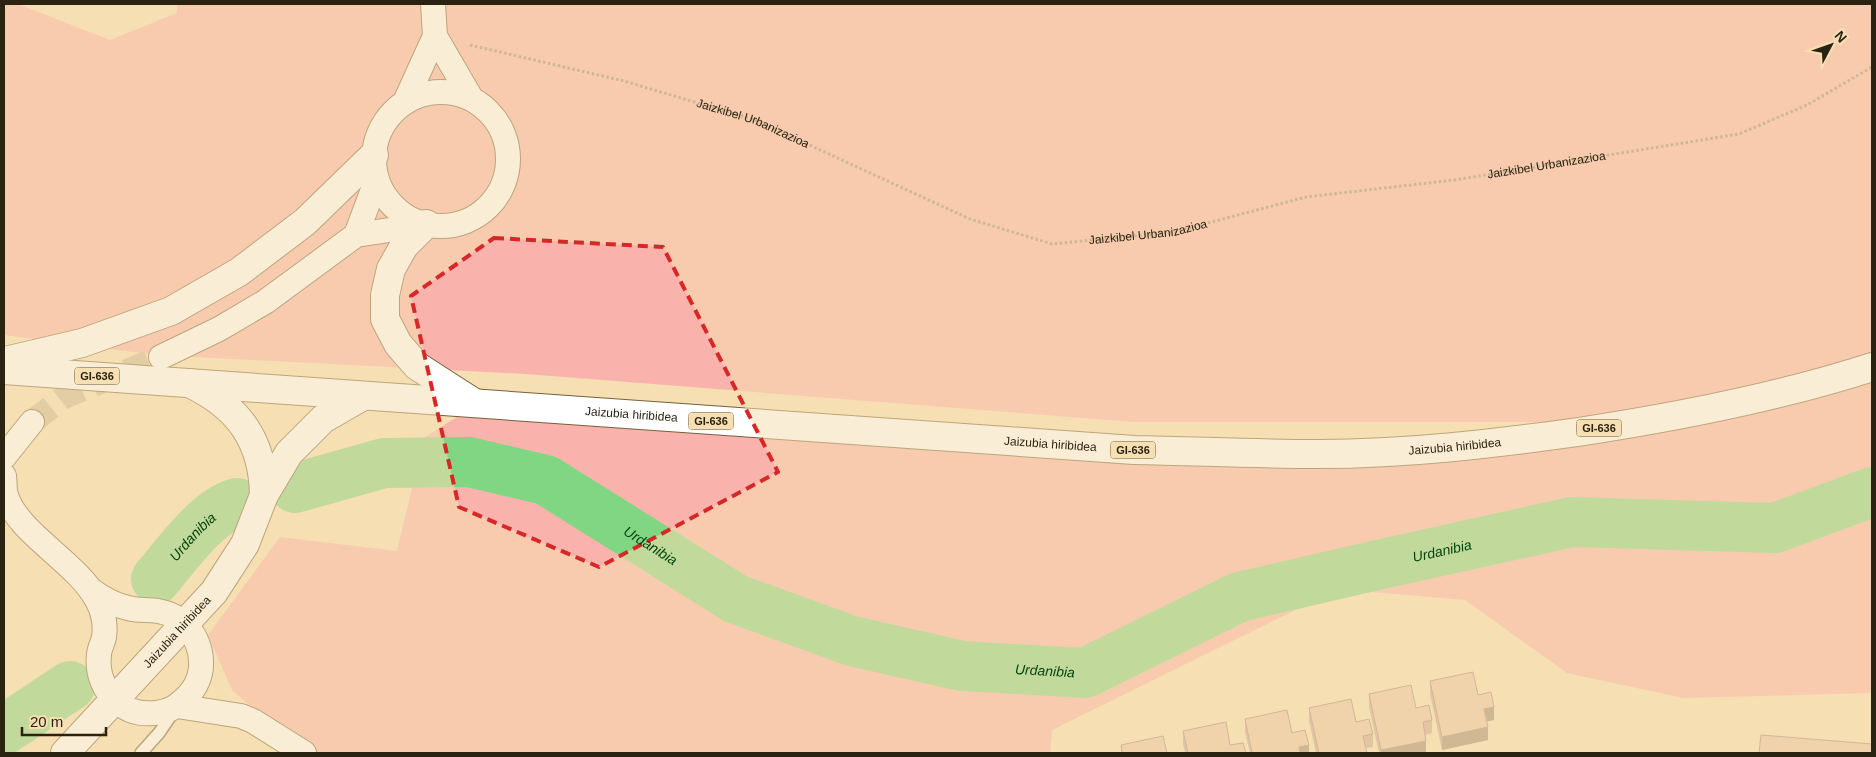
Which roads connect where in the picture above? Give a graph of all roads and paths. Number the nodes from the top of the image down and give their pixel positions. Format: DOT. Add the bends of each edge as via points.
graph roads {
  1 [pos="433,4"];
  2 [pos="435,36"];
  3 [pos="1872,67"];
  4 [pos="471,98"];
  5 [pos="405,102"];
  6 [pos="375,167"];
  7 [pos="422,223"];
  8 [pos="356,235"];
  9 [pos="161,357"];
  10 [pos="4,362"];
  11 [pos="1872,367"];
  12 [pos="4,370"];
  13 [pos="189,383"];
  14 [pos="363,396"];
  15 [pos="476,404"];
  16 [pos="32,422"];
  17 [pos="4,457"];
  18 [pos="4,476"];
  19 [pos="264,495"];
  20 [pos="91,590"];
  21 [pos="143,610"];
  22 [pos="186,625"];
  23 [pos="104,637"];
  24 [pos="202,667"];
  25 [pos="115,700"];
  26 [pos="177,706"];
  27 [pos="229,713"];
  28 [pos="65,753"];
  29 [pos="141,753"];
  30 [pos="304,753"];
  1 -- 2 [label="street"];
  2 -- 3 [label="path, Jaizkibel Urbanizazioa" via="624,81 755,120 970,220 1052,244 1174,232 1306,197 1454,180 1739,134 1808,105"];
  2 -- 4 [label="street"];
  2 -- 5 [label="street"];
  4 -- 5 [label="street" via="442,92 426,93"];
  4 -- 7 [label="street" via="491,113 505,135 509,159 504,184 490,205 472,219 449,226"];
  5 -- 6 [label="street" via="389,116 378,135"];
  6 -- 7 [label="street" via="386,197 400,212"];
  6 -- 8 [label="street"];
  6 -- 10 [label="main road" via="239,272 179,306 82,343"];
  7 -- 8 [label="street"];
  7 -- 15 [label="main road" via="391,269 385,295 385,319 398,344 417,366"];
  8 -- 9 [label="street" via="265,302 220,329"];
  11 -- 15 [label="main road, Jaizubia hiribidea / GI-636" via="1736,403 1640,422 1486,445 1320,454 1134,450"];
  12 -- 13 [label="main road, GI-636"];
  13 -- 14 [label="main road, GI-636"];
  13 -- 19 [label="main road, Jaizubia hiribidea" via="222,401 247,429 260,460"];
  14 -- 15 [label="main road, Jaizubia hiribidea / GI-636"];
  14 -- 19 [label="main road, Jaizubia hiribidea" via="335,411 305,435 275,473"];
  16 -- 17 [label="street"];
  18 -- 20 [label="street" via="6,496 20,520"];
  19 -- 22 [label="main road, Jaizubia hiribidea" via="245,544 232,567"];
  20 -- 21 [label="street" via="116,604"];
  20 -- 23 [label="street" via="102,612"];
  21 -- 22 [label="street" via="159,611"];
  21 -- 23 [label="street" via="115,623"];
  22 -- 24 [label="street" via="197,639"];
  22 -- 25 [label="main road, Jaizubia hiribidea"];
  23 -- 25 [label="street" via="98,671 105,688"];
  24 -- 26 [label="street" via="190,695"];
  24 -- 27 [label="street" via="212,693"];
  25 -- 26 [label="street" via="130,710 146,714"];
  25 -- 28 [label="main road, Jaizubia hiribidea"];
  26 -- 27 [label="street"];
  26 -- 29 [label="lane" via="160,733"];
  27 -- 30 [label="street" via="253,721"];
}
